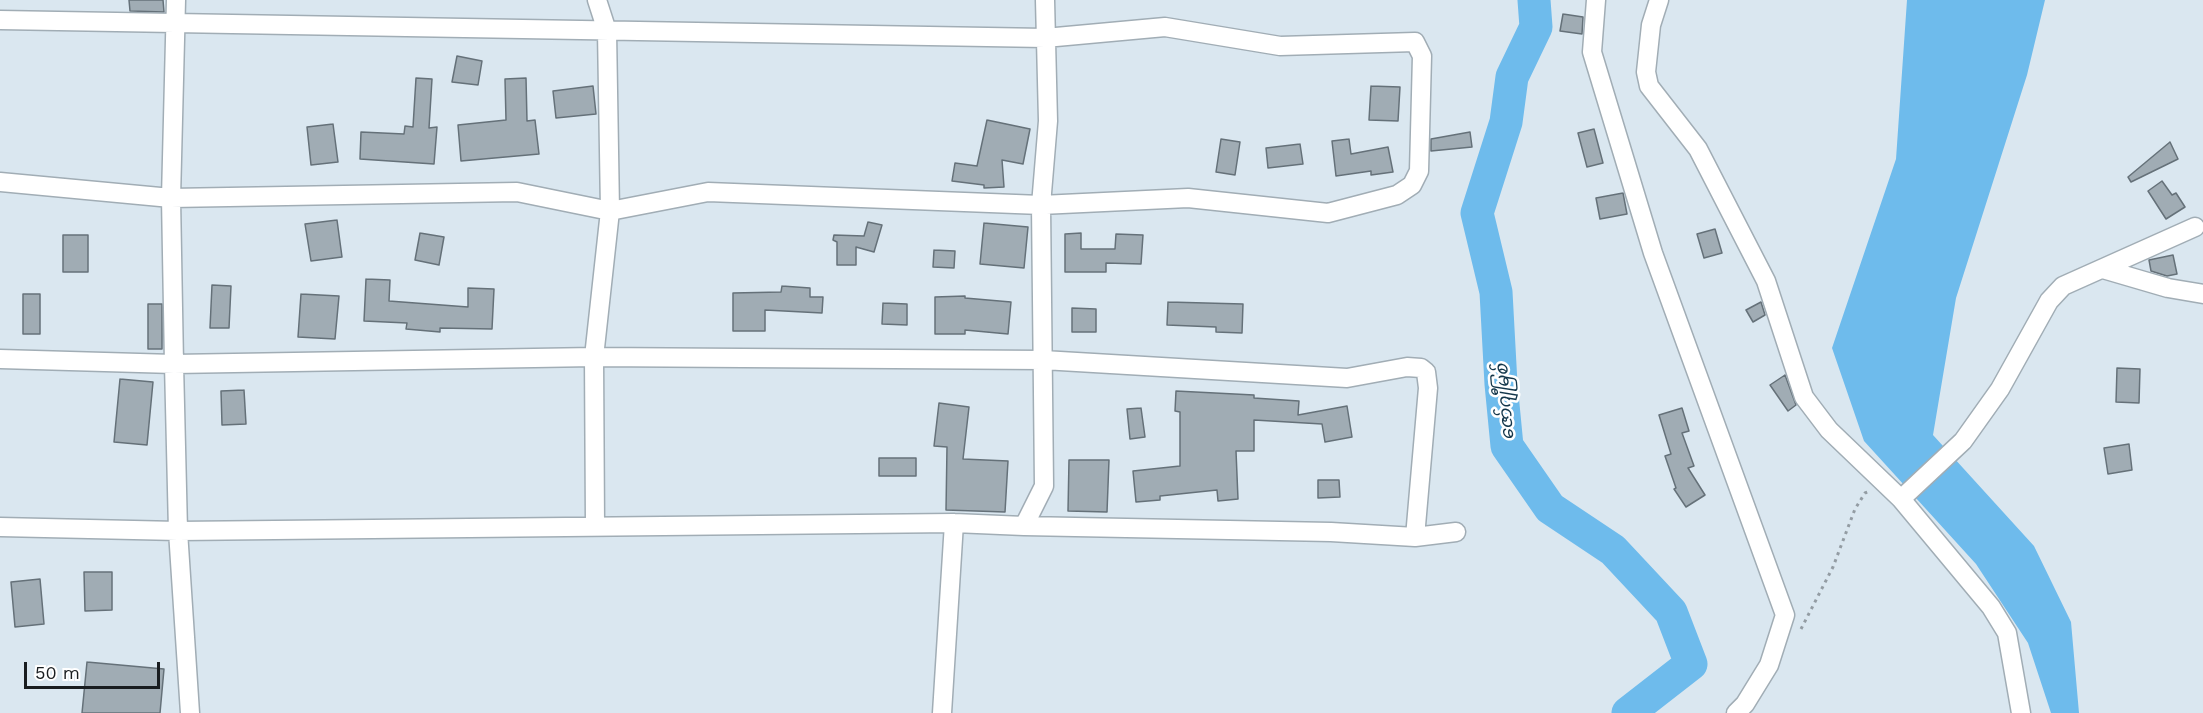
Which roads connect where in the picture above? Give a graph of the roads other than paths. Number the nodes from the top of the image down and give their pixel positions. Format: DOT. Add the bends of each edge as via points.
graph roads {
  1 [pos="176,0"];
  2 [pos="597,0"];
  3 [pos="1045,0"];
  4 [pos="1596,0"];
  5 [pos="1659,0"];
  6 [pos="0,20"];
  7 [pos="175,24"];
  8 [pos="608,31"];
  9 [pos="1045,38"];
  10 [pos="0,182"];
  11 [pos="171,198"];
  12 [pos="1041,205"];
  13 [pos="610,211"];
  14 [pos="2195,227"];
  15 [pos="2103,269"];
  16 [pos="2203,294"];
  17 [pos="594,357"];
  18 [pos="0,359"];
  19 [pos="1042,360"];
  20 [pos="174,364"];
  21 [pos="1904,496"];
  22 [pos="954,523"];
  23 [pos="595,526"];
  24 [pos="1024,526"];
  25 [pos="0,527"];
  26 [pos="178,531"];
  27 [pos="1456,531"];
  28 [pos="1415,537"];
  29 [pos="190,713"];
  30 [pos="942,713"];
  31 [pos="1736,713"];
  32 [pos="2021,713"];
  1 -- 7 [label="street"];
  2 -- 8 [label="street"];
  3 -- 9 [label="street"];
  4 -- 31 [label="street" via="1592,52 1653,253 1785,615 1769,665"];
  5 -- 21 [label="street" via="1651,25 1646,72 1649,86 1698,149 1766,281 1804,397 1829,430 1887,486"];
  6 -- 7 [label="street"];
  7 -- 8 [label="street"];
  7 -- 11 [label="street"];
  8 -- 9 [label="street"];
  8 -- 13 [label="street"];
  9 -- 12 [label="street" via="1048,121"];
  9 -- 12 [label="street" via="1165,27 1280,46 1415,42 1422,56 1419,171 1412,185 1397,195 1328,213 1188,198"];
  10 -- 11 [label="street"];
  11 -- 13 [label="street" via="517,192"];
  11 -- 20 [label="street"];
  12 -- 13 [label="street" via="708,192"];
  12 -- 19 [label="street"];
  13 -- 17 [label="street"];
  14 -- 15 [label="street"];
  15 -- 16 [label="street"];
  15 -- 21 [label="street" via="2063,286 2049,301 2000,389 1954,451"];
  17 -- 19 [label="street"];
  17 -- 20 [label="street"];
  17 -- 23 [label="street"];
  18 -- 20 [label="street"];
  19 -- 24 [label="street" via="1044,486"];
  19 -- 28 [label="street" via="1347,378 1421,368 1426,372 1428,388"];
  20 -- 26 [label="street"];
  21 -- 32 [label="street" via="2007,633"];
  22 -- 23 [label="street"];
  22 -- 24 [label="street"];
  22 -- 30 [label="street"];
  23 -- 26 [label="street"];
  24 -- 28 [label="street"];
  25 -- 26 [label="street"];
  26 -- 29 [label="street"];
  27 -- 28 [label="street"];
}
